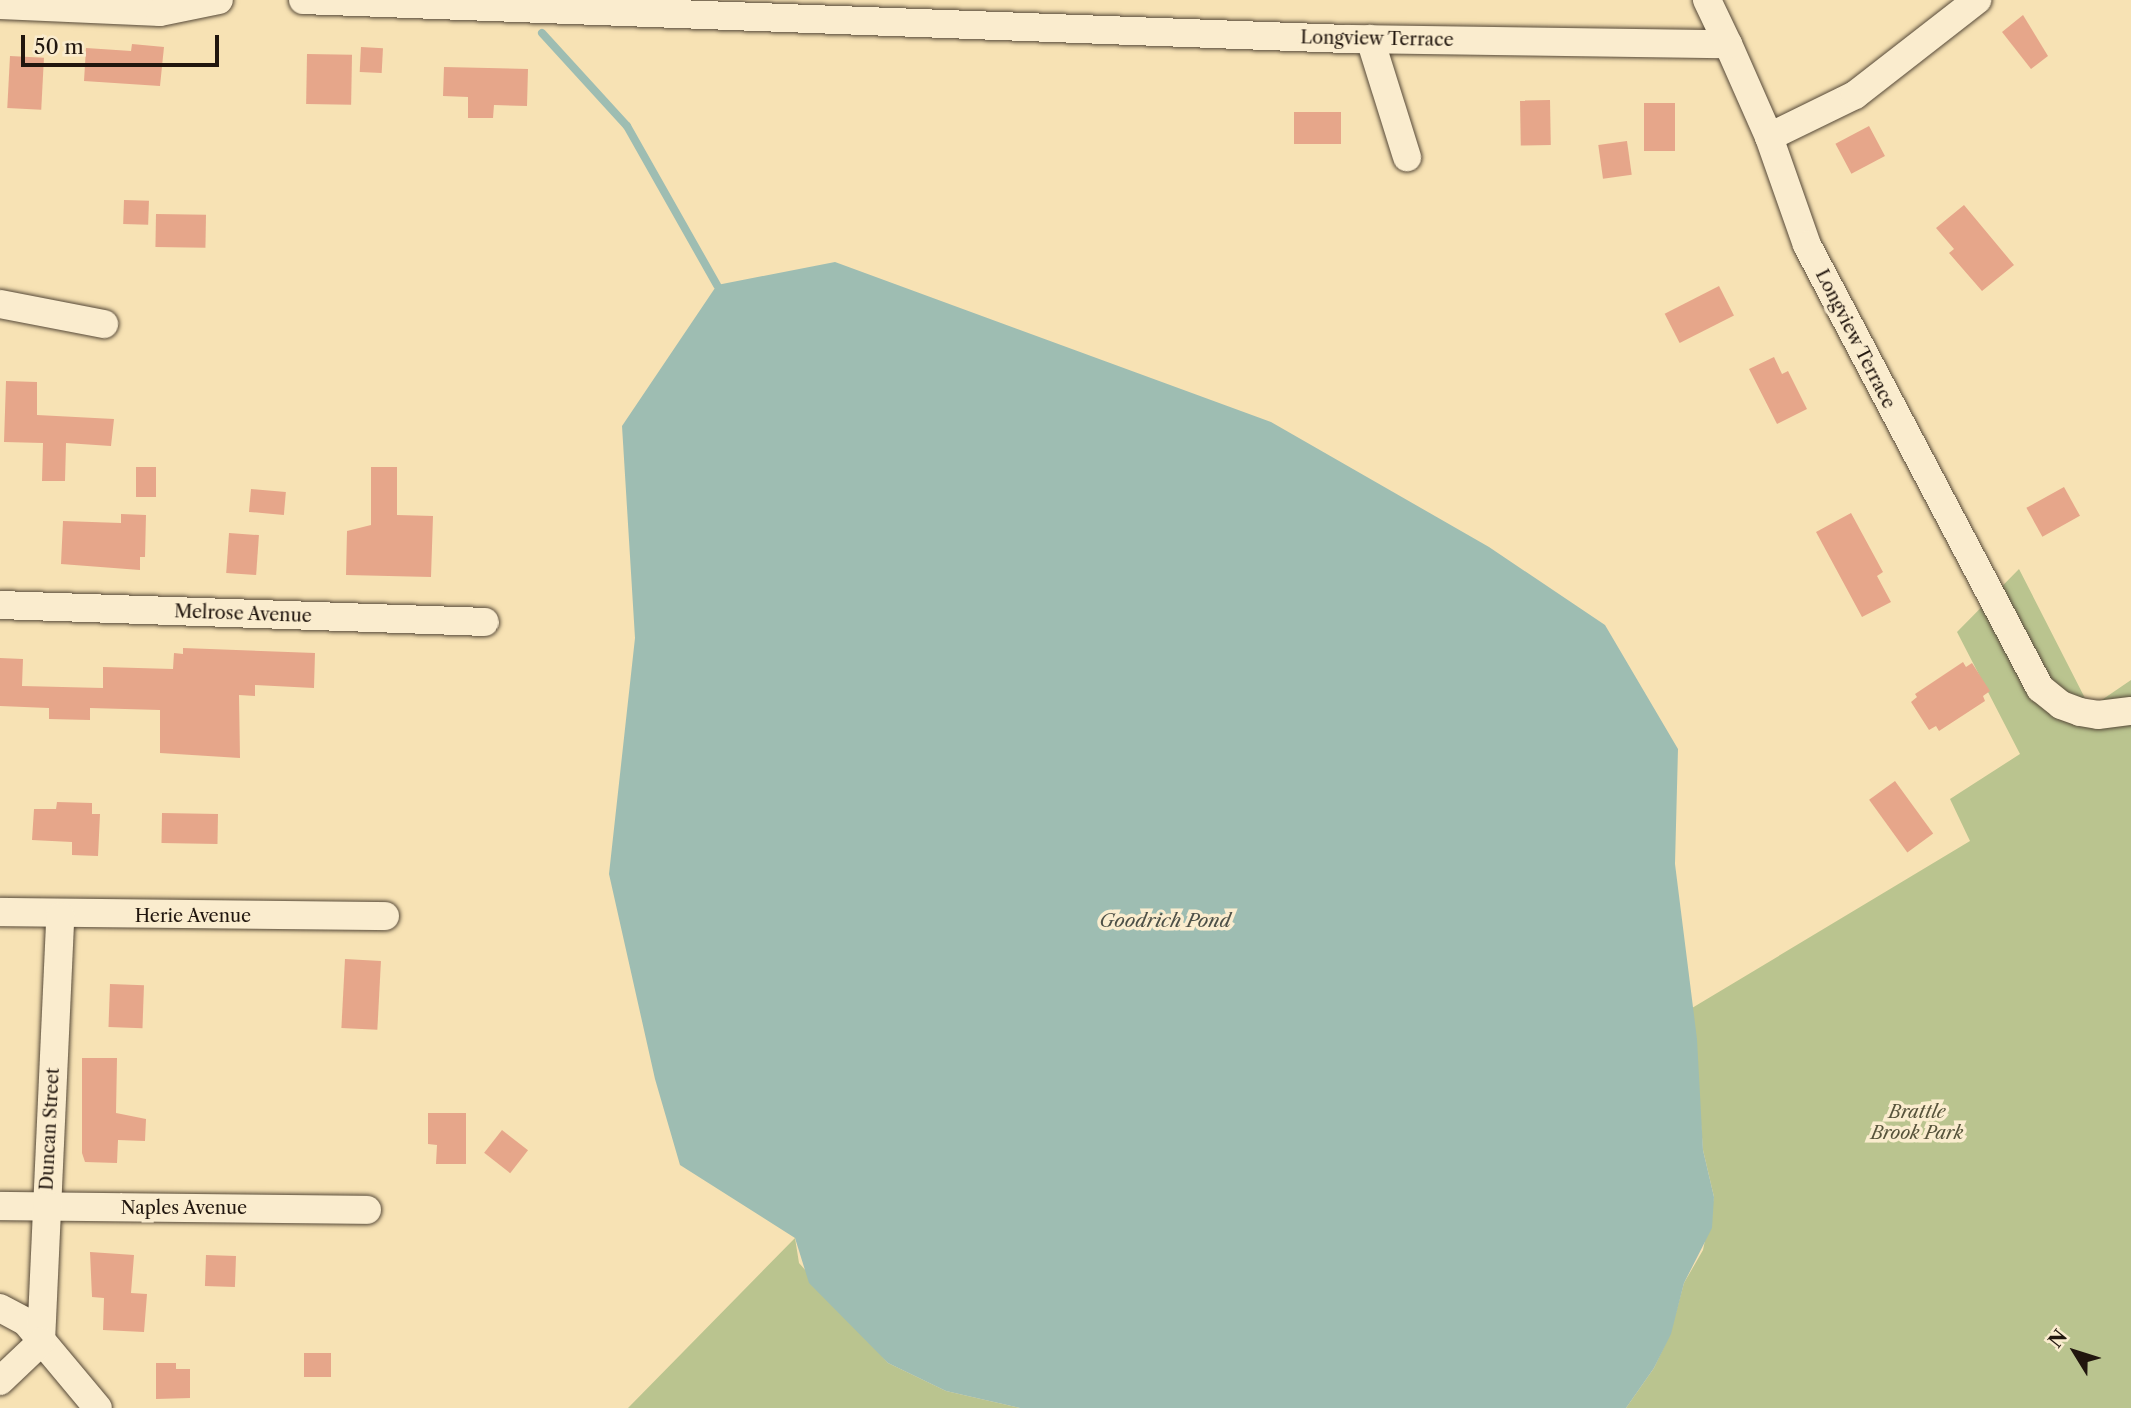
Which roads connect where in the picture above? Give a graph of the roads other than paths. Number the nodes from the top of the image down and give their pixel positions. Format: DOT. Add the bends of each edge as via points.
graph roads {
  1 [pos="219,0"];
  2 [pos="303,0"];
  3 [pos="1707,0"];
  4 [pos="1978,0"];
  5 [pos="0,5"];
  6 [pos="1370,39"];
  7 [pos="1728,44"];
  8 [pos="1769,137"];
  9 [pos="1407,157"];
  10 [pos="0,304"];
  11 [pos="104,324"];
  12 [pos="0,605"];
  13 [pos="485,622"];
  14 [pos="2131,711"];
  15 [pos="0,912"];
  16 [pos="60,916"];
  17 [pos="385,916"];
  18 [pos="0,1206"];
  19 [pos="46,1208"];
  20 [pos="367,1210"];
  21 [pos="0,1308"];
  22 [pos="41,1342"];
  23 [pos="0,1381"];
  24 [pos="98,1408"];
  1 -- 5 [label="street" via="160,12"];
  2 -- 6 [label="street, Longview Terrace"];
  3 -- 7 [label="street"];
  4 -- 8 [label="street" via="1855,95"];
  6 -- 7 [label="street, Longview Terrace"];
  6 -- 9 [label="street"];
  7 -- 8 [label="street, Longview Terrace"];
  8 -- 14 [label="street, Longview Terrace" via="1807,246 2045,694 2061,705 2098,715"];
  10 -- 11 [label="street"];
  12 -- 13 [label="street, Melrose Avenue"];
  15 -- 16 [label="street, Herie Avenue"];
  16 -- 17 [label="street, Herie Avenue"];
  16 -- 19 [label="street, Duncan Street"];
  18 -- 19 [label="street, Naples Avenue"];
  19 -- 20 [label="street, Naples Avenue"];
  19 -- 22 [label="street, Duncan Street"];
  21 -- 22 [label="street" via="26,1322"];
  22 -- 23 [label="street"];
  22 -- 24 [label="street"];
}
